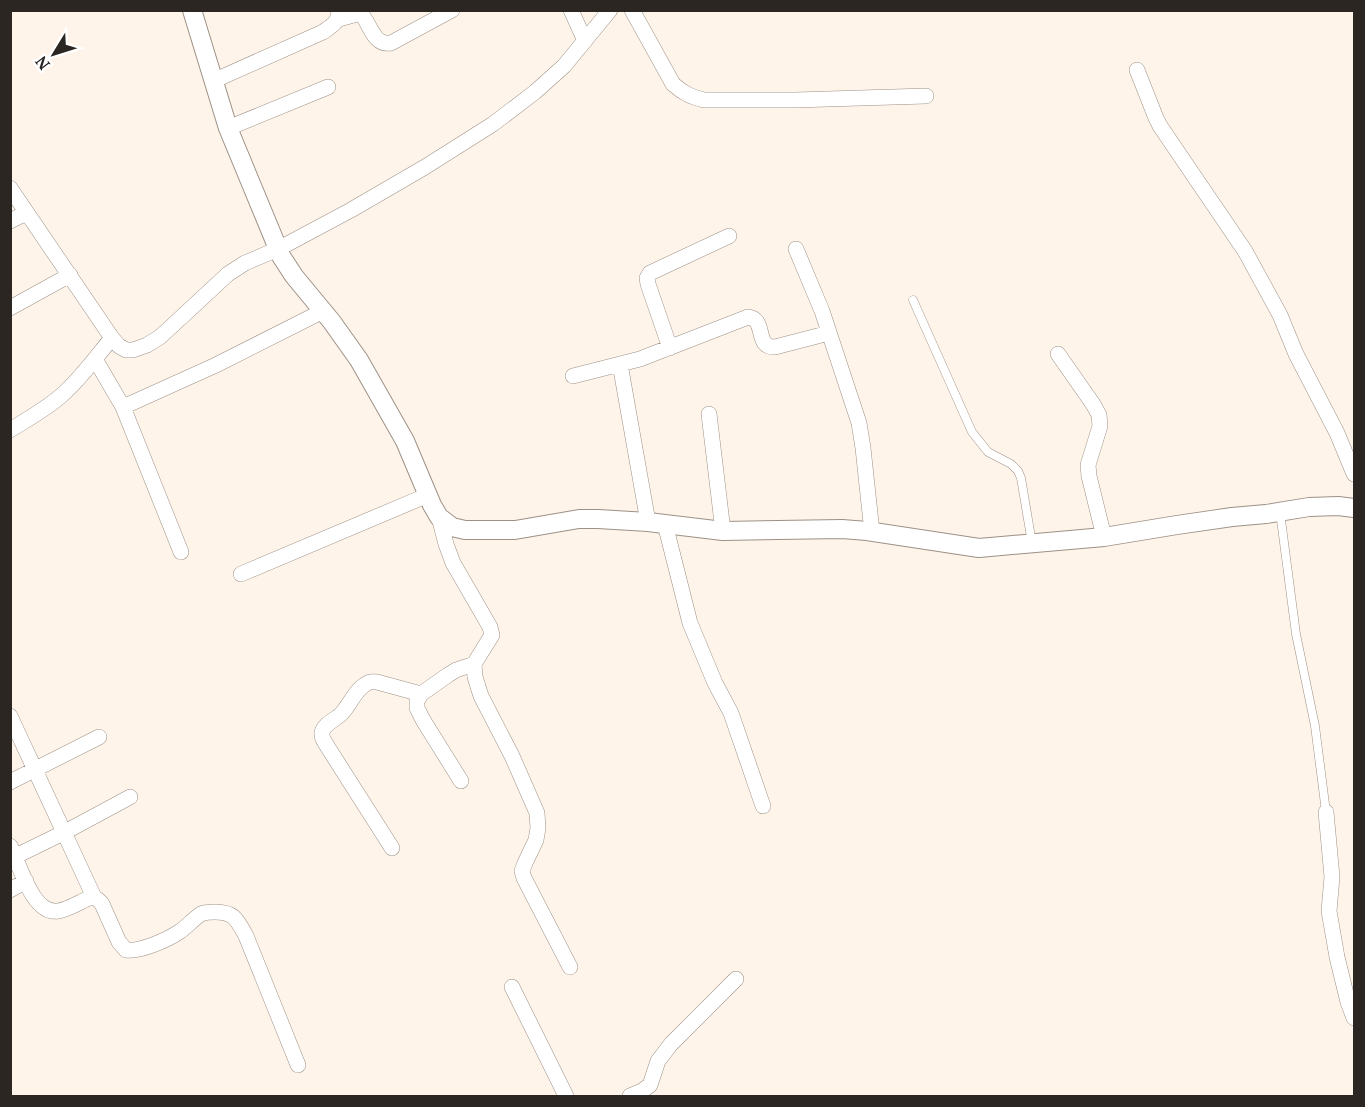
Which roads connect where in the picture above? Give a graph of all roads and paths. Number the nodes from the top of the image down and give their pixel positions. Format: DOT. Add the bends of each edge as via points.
graph roads {
  1 [pos="192,10"];
  2 [pos="452,10"];
  3 [pos="571,10"];
  4 [pos="610,10"];
  5 [pos="632,10"];
  6 [pos="339,15"];
  7 [pos="585,41"];
  8 [pos="1137,70"];
  9 [pos="213,81"];
  10 [pos="328,87"];
  11 [pos="926,96"];
  12 [pos="228,128"];
  13 [pos="10,188"];
  14 [pos="26,213"];
  15 [pos="10,221"];
  16 [pos="729,236"];
  17 [pos="278,249"];
  18 [pos="796,249"];
  19 [pos="70,275"];
  20 [pos="914,300"];
  21 [pos="10,308"];
  22 [pos="323,311"];
  23 [pos="830,333"];
  24 [pos="112,338"];
  25 [pos="670,348"];
  26 [pos="1058,354"];
  27 [pos="94,359"];
  28 [pos="620,364"];
  29 [pos="573,376"];
  30 [pos="123,407"];
  31 [pos="709,414"];
  32 [pos="10,430"];
  33 [pos="1354,474"];
  34 [pos="428,495"];
  35 [pos="1354,508"];
  36 [pos="1267,514"];
  37 [pos="439,517"];
  38 [pos="657,523"];
  39 [pos="723,531"];
  40 [pos="872,532"];
  41 [pos="1104,537"];
  42 [pos="1032,543"];
  43 [pos="181,552"];
  44 [pos="242,574"];
  45 [pos="474,664"];
  46 [pos="421,694"];
  47 [pos="10,716"];
  48 [pos="99,736"];
  49 [pos="36,769"];
  50 [pos="461,781"];
  51 [pos="10,782"];
  52 [pos="130,797"];
  53 [pos="763,806"];
  54 [pos="1326,812"];
  55 [pos="64,832"];
  56 [pos="392,848"];
  57 [pos="13,851"];
  58 [pos="26,881"];
  59 [pos="10,890"];
  60 [pos="94,897"];
  61 [pos="570,967"];
  62 [pos="736,978"];
  63 [pos="512,987"];
  64 [pos="1354,1018"];
  65 [pos="298,1065"];
  66 [pos="566,1096"];
  67 [pos="630,1096"];
  1 -- 9 [label="street"];
  2 -- 6 [label="street" via="385,44 373,34 362,15"];
  3 -- 7 [label="street"];
  4 -- 7 [label="street"];
  5 -- 11 [label="street" via="673,84 689,96 704,100 795,100"];
  6 -- 9 [label="street" via="334,25 323,32"];
  7 -- 17 [label="street" via="555,75 493,124"];
  8 -- 33 [label="street" via="1160,126 1245,251 1280,315"];
  9 -- 12 [label="street"];
  10 -- 12 [label="street"];
  12 -- 17 [label="street"];
  13 -- 14 [label="street"];
  14 -- 15 [label="street"];
  14 -- 19 [label="street"];
  16 -- 25 [label="street" via="650,273 647,278"];
  17 -- 22 [label="street"];
  17 -- 24 [label="street" via="228,274 173,327 147,345 126,350"];
  18 -- 23 [label="street"];
  19 -- 21 [label="street"];
  19 -- 24 [label="street"];
  20 -- 42 [label="lane" via="972,432 988,452 1018,471"];
  22 -- 30 [label="street"];
  22 -- 34 [label="street" via="359,360 396,423"];
  23 -- 25 [label="street" via="770,348 762,340 756,321 748,317"];
  23 -- 40 [label="street" via="859,423"];
  24 -- 27 [label="street"];
  25 -- 28 [label="street"];
  26 -- 41 [label="street" via="1099,415 1100,426 1088,465"];
  27 -- 30 [label="street"];
  27 -- 32 [label="street" via="63,394"];
  28 -- 29 [label="street"];
  28 -- 38 [label="street"];
  30 -- 43 [label="street"];
  31 -- 39 [label="street"];
  34 -- 37 [label="street"];
  34 -- 44 [label="street"];
  35 -- 36 [label="street" via="1309,507"];
  36 -- 41 [label="street"];
  36 -- 54 [label="lane" via="1315,726"];
  37 -- 38 [label="street" via="452,527 465,530 515,530 579,519"];
  37 -- 45 [label="street" via="453,563 492,635"];
  38 -- 39 [label="street"];
  38 -- 53 [label="street" via="690,623 731,713"];
  39 -- 40 [label="street"];
  40 -- 42 [label="street" via="978,548"];
  41 -- 42 [label="street"];
  45 -- 46 [label="street" via="456,670"];
  45 -- 61 [label="street" via="482,696 537,813 536,840 522,871 524,878"];
  46 -- 50 [label="street" via="417,708"];
  46 -- 56 [label="street" via="367,683 321,736"];
  47 -- 49 [label="street"];
  48 -- 49 [label="street"];
  49 -- 51 [label="street"];
  49 -- 55 [label="street"];
  52 -- 55 [label="street"];
  54 -- 64 [label="street" via="1332,878 1329,911"];
  55 -- 57 [label="street"];
  55 -- 60 [label="street"];
  57 -- 58 [label="street"];
  58 -- 59 [label="street"];
  58 -- 60 [label="street" via="36,900 48,910 58,911"];
  60 -- 65 [label="street" via="102,904 122,947 129,951 173,935 202,914 219,912 234,916 246,936"];
  62 -- 67 [label="street" via="671,1044 658,1062 650,1085"];
  63 -- 66 [label="street"];
}
